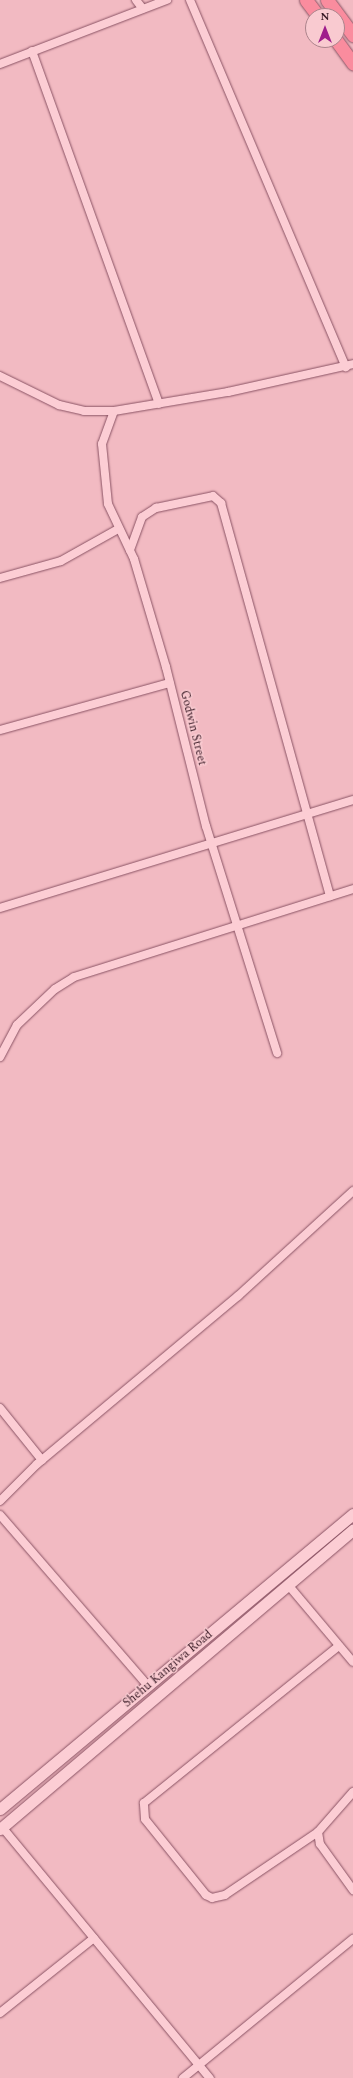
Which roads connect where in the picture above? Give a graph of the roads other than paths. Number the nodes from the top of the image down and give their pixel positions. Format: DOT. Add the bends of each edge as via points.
graph roads {
  1 [pos="136,0"];
  2 [pos="167,0"];
  3 [pos="190,0"];
  4 [pos="327,0"];
  5 [pos="143,9"];
  6 [pos="353,35"];
  7 [pos="342,48"];
  8 [pos="32,51"];
  9 [pos="353,63"];
  10 [pos="0,64"];
  11 [pos="350,365"];
  12 [pos="0,376"];
  13 [pos="159,404"];
  14 [pos="114,412"];
  15 [pos="118,529"];
  16 [pos="130,550"];
  17 [pos="0,578"];
  18 [pos="170,683"];
  19 [pos="0,730"];
  20 [pos="353,800"];
  21 [pos="305,815"];
  22 [pos="212,844"];
  23 [pos="353,889"];
  24 [pos="330,896"];
  25 [pos="0,908"];
  26 [pos="237,924"];
  27 [pos="277,1053"];
  28 [pos="0,1057"];
  29 [pos="353,1191"];
  30 [pos="0,1408"];
  31 [pos="42,1460"];
  32 [pos="0,1501"];
  33 [pos="353,1514"];
  34 [pos="0,1515"];
  35 [pos="353,1530"];
  36 [pos="289,1586"];
  37 [pos="338,1647"];
  38 [pos="353,1662"];
  39 [pos="148,1686"];
  40 [pos="353,1792"];
  41 [pos="0,1809"];
  42 [pos="1,1828"];
  43 [pos="318,1832"];
  44 [pos="353,1890"];
  45 [pos="94,1938"];
  46 [pos="353,1939"];
  47 [pos="0,2013"];
  48 [pos="201,2066"];
  49 [pos="183,2078"];
  50 [pos="210,2078"];
  1 -- 5 [label="street"];
  2 -- 5 [label="street"];
  3 -- 11 [label="street"];
  4 -- 6 [label="main road"];
  5 -- 8 [label="street"];
  7 -- 9 [label="main road"];
  8 -- 10 [label="street"];
  8 -- 13 [label="street"];
  11 -- 13 [label="street"];
  12 -- 14 [label="street" via="59,405 84,411"];
  13 -- 14 [label="street"];
  14 -- 15 [label="street, Godwin Street" via="105,426 102,444 103,474 108,504"];
  15 -- 16 [label="street, Godwin Street"];
  15 -- 17 [label="street" via="61,561"];
  16 -- 18 [label="street, Godwin Street"];
  16 -- 21 [label="street" via="142,518 156,508 213,496 221,503"];
  18 -- 19 [label="street"];
  18 -- 22 [label="street, Godwin Street"];
  20 -- 21 [label="street"];
  21 -- 22 [label="street"];
  21 -- 24 [label="street"];
  22 -- 25 [label="street"];
  22 -- 26 [label="street, Godwin Street"];
  23 -- 24 [label="street"];
  24 -- 26 [label="street"];
  26 -- 27 [label="street, Godwin Street"];
  26 -- 28 [label="street" via="74,977 55,989 17,1025"];
  29 -- 31 [label="street" via="238,1296"];
  30 -- 31 [label="street"];
  31 -- 32 [label="street"];
  33 -- 39 [label="main road, Shehu Kangiwa Road"];
  34 -- 39 [label="street"];
  35 -- 36 [label="main road, Shehu Kangiwa Road"];
  36 -- 37 [label="street"];
  36 -- 42 [label="main road, Shehu Kangiwa Road"];
  37 -- 38 [label="street"];
  37 -- 43 [label="street" via="148,1797 143,1807 145,1819 206,1895 212,1898 225,1895"];
  39 -- 41 [label="main road, Shehu Kangiwa Road"];
  40 -- 43 [label="street"];
  42 -- 45 [label="street"];
  43 -- 44 [label="street" via="320,1844"];
  45 -- 47 [label="street"];
  45 -- 48 [label="street"];
  46 -- 48 [label="street"];
  48 -- 49 [label="street"];
  48 -- 50 [label="street"];
}
